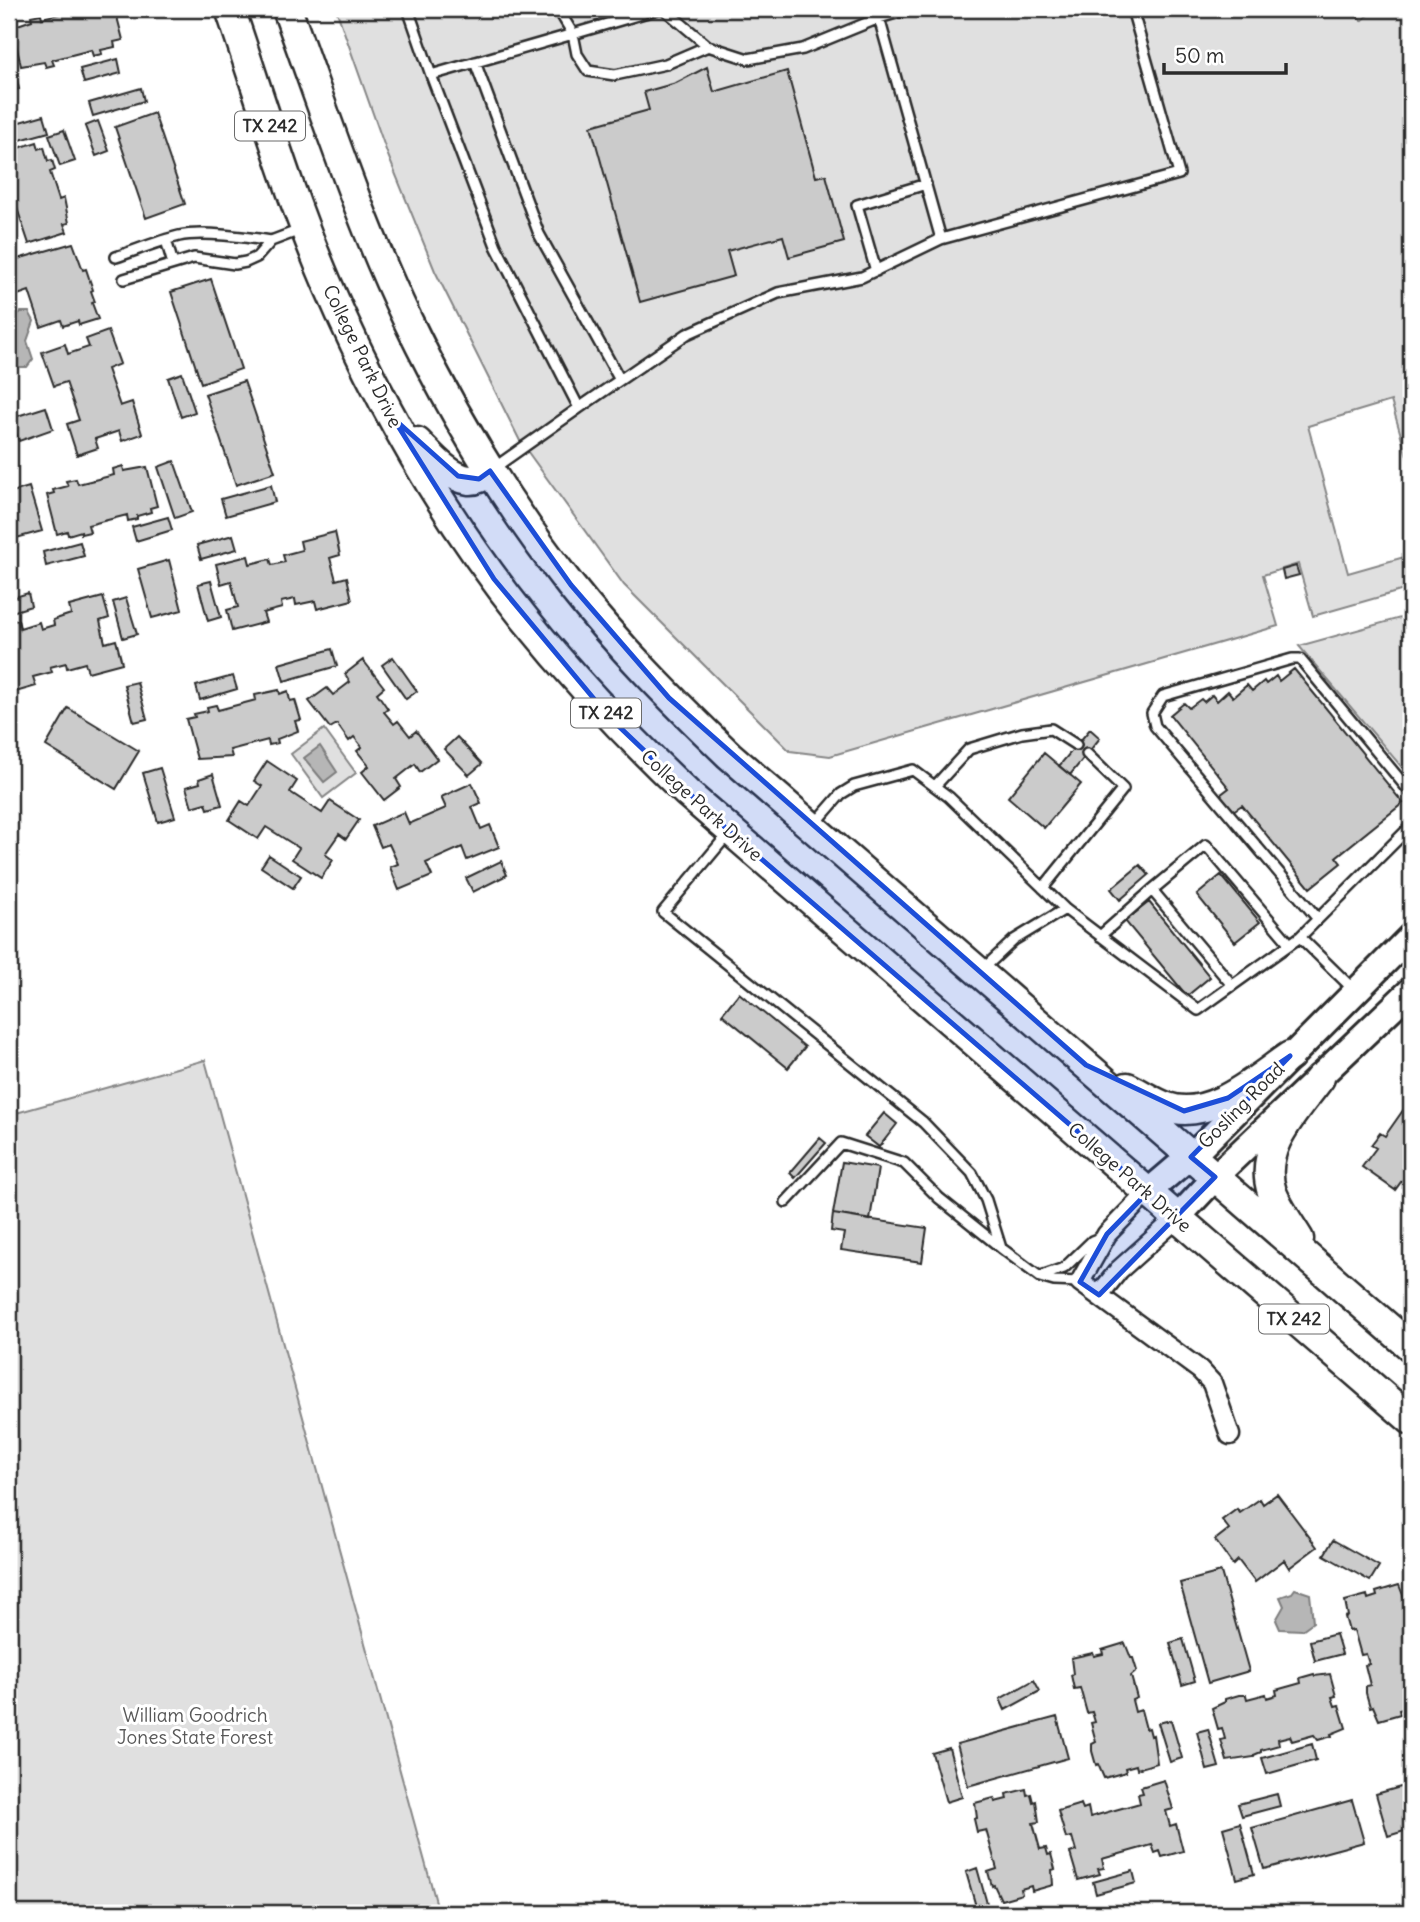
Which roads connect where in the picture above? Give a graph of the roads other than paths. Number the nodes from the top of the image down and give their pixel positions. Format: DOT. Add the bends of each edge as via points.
graph roads {
  1 [pos="230,9"];
  2 [pos="287,9"];
  3 [pos="408,9"];
  4 [pos="558,9"];
  5 [pos="658,9"];
  6 [pos="664,9"];
  7 [pos="910,9"];
  8 [pos="1132,9"];
  9 [pos="879,18"];
  10 [pos="573,34"];
  11 [pos="708,46"];
  12 [pos="475,62"];
  13 [pos="431,75"];
  14 [pos="926,184"];
  15 [pos="306,228"];
  16 [pos="941,239"];
  17 [pos="166,240"];
  18 [pos="271,241"];
  19 [pos="116,257"];
  20 [pos="173,264"];
  21 [pos="876,271"];
  22 [pos="124,279"];
  23 [pos="621,380"];
  24 [pos="579,408"];
  25 [pos="393,418"];
  26 [pos="490,471"];
  27 [pos="1076,745"];
  28 [pos="1087,754"];
  29 [pos="934,786"];
  30 [pos="1411,793"];
  31 [pos="1411,826"];
  32 [pos="812,827"];
  33 [pos="730,832"];
  34 [pos="1043,888"];
  35 [pos="1152,890"];
  36 [pos="1065,909"];
  37 [pos="1318,919"];
  38 [pos="1100,936"];
  39 [pos="1411,936"];
  40 [pos="1300,937"];
  41 [pos="1290,944"];
  42 [pos="979,973"];
  43 [pos="1232,985"];
  44 [pos="1411,990"];
  45 [pos="1356,992"];
  46 [pos="1290,1056"];
  47 [pos="1086,1065"];
  48 [pos="1320,1078"];
  49 [pos="1189,1155"];
  50 [pos="1215,1177"];
  51 [pos="1148,1192"];
  52 [pos="786,1202"];
  53 [pos="1177,1218"];
  54 [pos="1107,1234"];
  55 [pos="1001,1248"];
  56 [pos="1313,1262"];
  57 [pos="1040,1277"];
  58 [pos="1080,1282"];
  59 [pos="1099,1295"];
  60 [pos="1411,1347"];
  61 [pos="1411,1420"];
  62 [pos="1230,1435"];
  1 -- 15 [label="main road, College Park Drive / TX 242"];
  2 -- 26 [label="main road, TX 242" via="365,223 401,306"];
  3 -- 13 [label="lane"];
  4 -- 10 [label="lane"];
  5 -- 10 [label="lane"];
  6 -- 11 [label="lane"];
  7 -- 9 [label="lane"];
  8 -- 16 [label="lane" via="1179,174"];
  9 -- 11 [label="lane" via="803,49 748,59"];
  9 -- 14 [label="lane"];
  10 -- 11 [label="lane" via="577,54 588,71 615,75 666,64"];
  10 -- 12 [label="lane"];
  12 -- 13 [label="lane"];
  12 -- 23 [label="lane" via="539,234"];
  13 -- 24 [label="lane" via="496,247"];
  14 -- 16 [label="lane"];
  14 -- 21 [label="lane" via="857,205"];
  15 -- 18 [label="lane"];
  15 -- 25 [label="main road, College Park Drive / TX 242" via="346,325"];
  16 -- 21 [label="lane"];
  17 -- 18 [label="lane" via="191,234"];
  17 -- 19 [label="lane"];
  17 -- 20 [label="lane"];
  18 -- 20 [label="lane" via="246,262 194,258"];
  20 -- 22 [label="lane"];
  21 -- 23 [label="lane" via="778,293 687,334"];
  23 -- 24 [label="lane"];
  24 -- 26 [label="lane"];
  25 -- 26 [label="main road" via="458,476 478,479"];
  25 -- 33 [label="main road, College Park Drive / TX 242" via="450,516 524,618 610,718"];
  26 -- 32 [label="main road, TX 242" via="570,585 618,642 699,726"];
  27 -- 29 [label="lane" via="1051,729 1022,733 969,749"];
  28 -- 34 [label="lane" via="1124,789"];
  29 -- 32 [label="lane" via="913,770 854,786"];
  29 -- 34 [label="lane"];
  30 -- 37 [label="lane" via="1300,659 1163,696 1152,713 1155,726"];
  31 -- 37 [label="lane"];
  32 -- 42 [label="main road, TX 242"];
  33 -- 51 [label="main road, College Park Drive / TX 242"];
  33 -- 55 [label="lane" via="663,912 923,1122 972,1173"];
  34 -- 36 [label="lane"];
  35 -- 38 [label="lane"];
  35 -- 41 [label="lane" via="1206,845"];
  35 -- 43 [label="lane"];
  36 -- 38 [label="lane"];
  36 -- 42 [label="lane" via="1014,940"];
  37 -- 40 [label="lane"];
  38 -- 43 [label="lane" via="1198,1010"];
  39 -- 45 [label="main road, Gosling Road"];
  40 -- 41 [label="lane"];
  40 -- 45 [label="lane"];
  41 -- 43 [label="lane"];
  42 -- 47 [label="main road, TX 242"];
  44 -- 48 [label="main road, Gosling Road"];
  45 -- 46 [label="main road, Gosling Road"];
  46 -- 47 [label="main road" via="1227,1098 1184,1111 1167,1107"];
  46 -- 49 [label="main road, Gosling Road"];
  47 -- 49 [label="main road, TX 242"];
  48 -- 50 [label="main road, Gosling Road"];
  48 -- 56 [label="main road" via="1278,1135 1268,1177 1273,1194"];
  49 -- 50 [label="main road, TX 242"];
  49 -- 51 [label="main road, Gosling Road"];
  50 -- 53 [label="main road, Gosling Road"];
  50 -- 56 [label="main road, TX 242"];
  51 -- 53 [label="main road, College Park Drive / TX 242"];
  51 -- 54 [label="street, Gosling Road"];
  52 -- 55 [label="lane" via="841,1143 904,1163"];
  53 -- 59 [label="street, Gosling Road" via="1119,1270"];
  53 -- 61 [label="main road, College Park Drive / TX 242"];
  54 -- 57 [label="lane" via="1092,1241 1064,1268"];
  54 -- 58 [label="street, Gosling Road"];
  55 -- 57 [label="lane"];
  56 -- 60 [label="main road, TX 242"];
  57 -- 58 [label="lane"];
  58 -- 59 [label="street"];
  59 -- 62 [label="street" via="1200,1370 1212,1383"];
}
